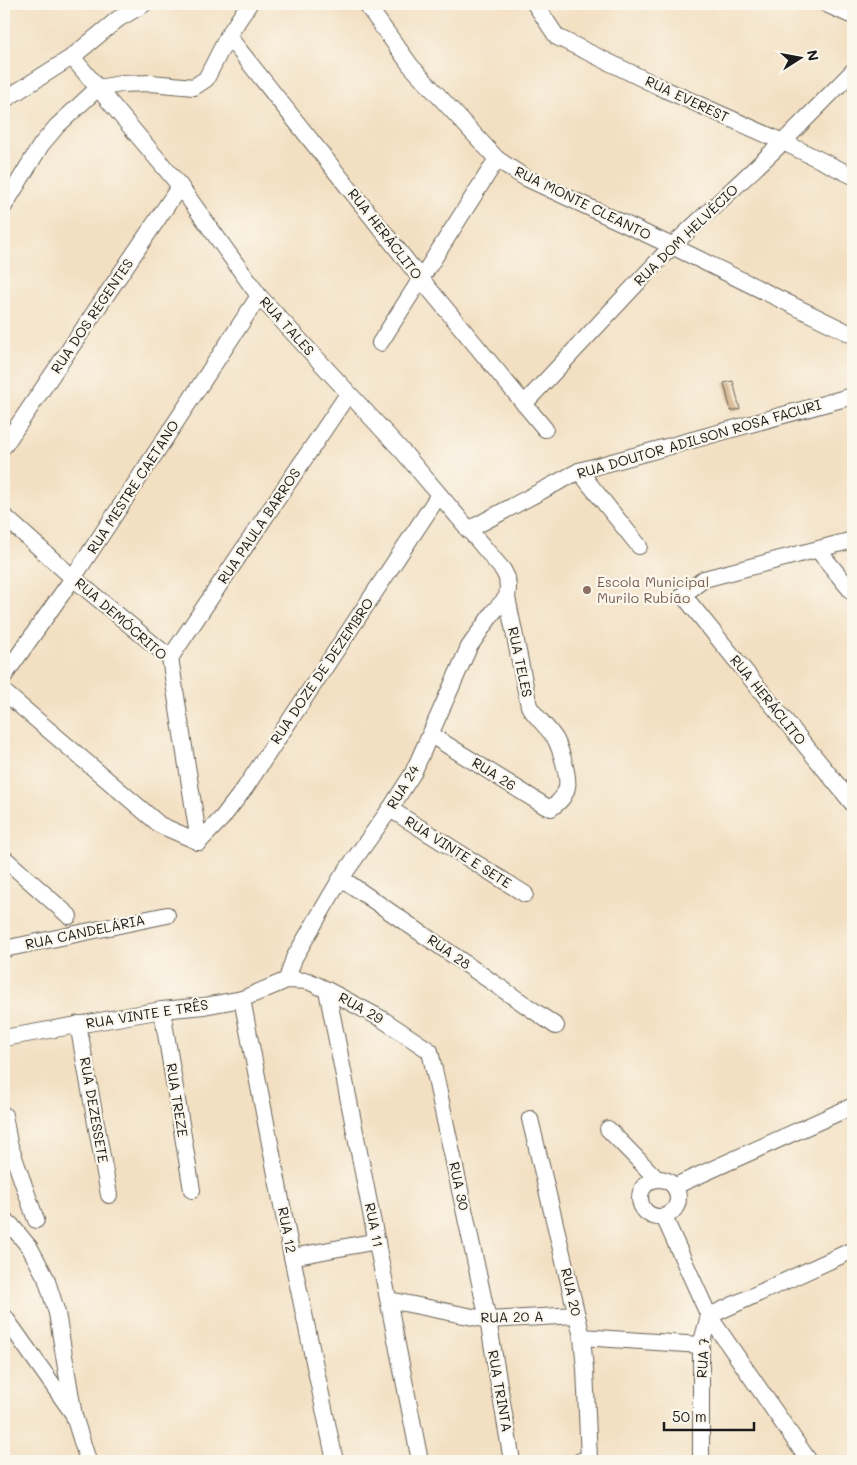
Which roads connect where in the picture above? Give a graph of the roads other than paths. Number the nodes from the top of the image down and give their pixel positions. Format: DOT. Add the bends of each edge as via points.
graph roads {
  1 [pos="128,4"];
  2 [pos="144,4"];
  3 [pos="249,4"];
  4 [pos="366,4"];
  5 [pos="534,4"];
  6 [pos="826,4"];
  7 [pos="853,16"];
  8 [pos="118,19"];
  9 [pos="228,36"];
  10 [pos="72,57"];
  11 [pos="853,71"];
  12 [pos="98,88"];
  13 [pos="4,100"];
  14 [pos="783,142"];
  15 [pos="497,159"];
  16 [pos="853,176"];
  17 [pos="180,186"];
  18 [pos="4,206"];
  19 [pos="672,246"];
  20 [pos="421,279"];
  21 [pos="259,296"];
  22 [pos="853,335"];
  23 [pos="380,344"];
  24 [pos="348,394"];
  25 [pos="853,396"];
  26 [pos="524,404"];
  27 [pos="545,429"];
  28 [pos="4,446"];
  29 [pos="579,471"];
  30 [pos="439,495"];
  31 [pos="4,516"];
  32 [pos="468,530"];
  33 [pos="853,540"];
  34 [pos="638,546"];
  35 [pos="818,550"];
  36 [pos="73,578"];
  37 [pos="507,592"];
  38 [pos="853,593"];
  39 [pos="170,658"];
  40 [pos="4,676"];
  41 [pos="4,692"];
  42 [pos="431,735"];
  43 [pos="557,804"];
  44 [pos="853,804"];
  45 [pos="390,809"];
  46 [pos="199,842"];
  47 [pos="4,858"];
  48 [pos="342,878"];
  49 [pos="525,894"];
  50 [pos="167,915"];
  51 [pos="69,916"];
  52 [pos="4,949"];
  53 [pos="287,980"];
  54 [pos="327,990"];
  55 [pos="242,999"];
  56 [pos="162,1010"];
  57 [pos="78,1024"];
  58 [pos="556,1026"];
  59 [pos="4,1038"];
  60 [pos="430,1051"];
  61 [pos="853,1106"];
  62 [pos="4,1115"];
  63 [pos="530,1119"];
  64 [pos="608,1129"];
  65 [pos="656,1178"];
  66 [pos="675,1186"];
  67 [pos="192,1190"];
  68 [pos="109,1195"];
  69 [pos="664,1217"];
  70 [pos="4,1220"];
  71 [pos="36,1220"];
  72 [pos="377,1241"];
  73 [pos="853,1250"];
  74 [pos="292,1257"];
  75 [pos="389,1300"];
  76 [pos="577,1315"];
  77 [pos="4,1316"];
  78 [pos="709,1316"];
  79 [pos="488,1320"];
  80 [pos="582,1337"];
  81 [pos="701,1345"];
  82 [pos="74,1416"];
  83 [pos="88,1461"];
  84 [pos="335,1461"];
  85 [pos="420,1461"];
  86 [pos="512,1461"];
  87 [pos="580,1461"];
  88 [pos="701,1461"];
  89 [pos="809,1461"];
  1 -- 8 [label="street"];
  2 -- 8 [label="street"];
  3 -- 9 [label="street"];
  4 -- 15 [label="street, RUA MONTE CLEANTO" via="411,66"];
  5 -- 14 [label="street, RUA EVEREST" via="558,37"];
  6 -- 7 [label="street"];
  8 -- 10 [label="street"];
  9 -- 12 [label="street" via="206,79 194,87 151,83"];
  9 -- 20 [label="street, RUA HERÁCLITO"];
  10 -- 12 [label="street, RUA TALES"];
  10 -- 13 [label="street"];
  11 -- 14 [label="street, RUA DOM HELVÉCIO"];
  12 -- 17 [label="street, RUA TALES"];
  12 -- 18 [label="street" via="41,145"];
  14 -- 16 [label="street, RUA EVEREST"];
  14 -- 19 [label="street, RUA DOM HELVÉCIO"];
  15 -- 19 [label="street, RUA MONTE CLEANTO" via="524,177"];
  15 -- 20 [label="street"];
  17 -- 21 [label="street, RUA TALES"];
  17 -- 28 [label="street, RUA DOS REGENTES"];
  19 -- 22 [label="street, RUA MONTE CLEANTO"];
  19 -- 26 [label="street, RUA DOM HELVÉCIO"];
  20 -- 23 [label="street"];
  20 -- 26 [label="street, RUA HERÁCLITO"];
  21 -- 24 [label="street, RUA TALES"];
  21 -- 36 [label="street, RUA MESTRE CAETANO"];
  24 -- 30 [label="street, RUA TALES"];
  24 -- 39 [label="street, RUA PAULA BARROS"];
  25 -- 29 [label="street, RUA DOUTOR ADILSON ROSA FACURI"];
  26 -- 27 [label="street, RUA HERÁCLITO"];
  29 -- 32 [label="street, RUA DOUTOR ADILSON ROSA FACURI"];
  29 -- 34 [label="street"];
  30 -- 32 [label="street, RUA TALES"];
  30 -- 46 [label="street, RUA DOZE DE DEZEMBRO" via="245,788"];
  31 -- 36 [label="street, RUA DEMÓCRITO"];
  32 -- 37 [label="street, RUA TALES" via="503,570 507,578"];
  33 -- 35 [label="street"];
  35 -- 38 [label="street"];
  35 -- 44 [label="street, RUA HERÁCLITO" via="704,579 683,595"];
  36 -- 39 [label="street, RUA DEMÓCRITO"];
  36 -- 40 [label="street, RUA MESTRE CAETANO"];
  37 -- 42 [label="street, RUA 24" via="469,647"];
  37 -- 43 [label="street, RUA TELES" via="530,706 556,740 568,775 568,788"];
  39 -- 46 [label="street, RUA DEMÓCRITO"];
  41 -- 46 [label="street" via="160,825"];
  42 -- 43 [label="street, RUA 26" via="545,806 551,808"];
  42 -- 45 [label="street, RUA 24" via="413,773"];
  45 -- 48 [label="street, RUA 24"];
  45 -- 49 [label="street, RUA VINTE E SETE"];
  47 -- 51 [label="street"];
  48 -- 53 [label="street, RUA 24" via="294,958"];
  48 -- 58 [label="street, RUA 28"];
  50 -- 52 [label="street, RUA CANDELÁRIA"];
  53 -- 54 [label="street, RUA 29" via="308,981"];
  53 -- 55 [label="street, RUA VINTE E TRÊS"];
  54 -- 60 [label="street, RUA 29"];
  54 -- 72 [label="street, RUA 11"];
  55 -- 56 [label="street, RUA VINTE E TRÊS"];
  55 -- 74 [label="street, RUA 12"];
  56 -- 57 [label="street, RUA VINTE E TRÊS"];
  56 -- 67 [label="street, RUA TREZE"];
  57 -- 59 [label="street, RUA VINTE E TRÊS"];
  57 -- 68 [label="street, RUA DEZESSETE"];
  60 -- 79 [label="street, RUA 30"];
  61 -- 66 [label="street"];
  62 -- 71 [label="street" via="9,1143"];
  63 -- 76 [label="street, RUA 20"];
  64 -- 65 [label="street"];
  65 -- 66 [label="street"];
  65 -- 69 [label="street" via="646,1182 640,1191 640,1202 644,1211 654,1217"];
  66 -- 69 [label="street" via="677,1204"];
  69 -- 78 [label="street"];
  70 -- 82 [label="street" via="30,1248 46,1278 56,1313"];
  72 -- 74 [label="street"];
  72 -- 75 [label="street, RUA 11"];
  73 -- 78 [label="street"];
  74 -- 84 [label="street, RUA 12"];
  75 -- 79 [label="street, RUA 20 A"];
  75 -- 85 [label="street, RUA 11"];
  76 -- 79 [label="street, RUA 20 A"];
  76 -- 80 [label="street, RUA 20"];
  77 -- 82 [label="street"];
  78 -- 81 [label="street, RUA 7"];
  78 -- 89 [label="street"];
  79 -- 86 [label="street, RUA TRINTA"];
  80 -- 81 [label="street"];
  80 -- 87 [label="street, RUA 20" via="589,1459"];
  81 -- 88 [label="street, RUA 7"];
  82 -- 83 [label="street"];
}
